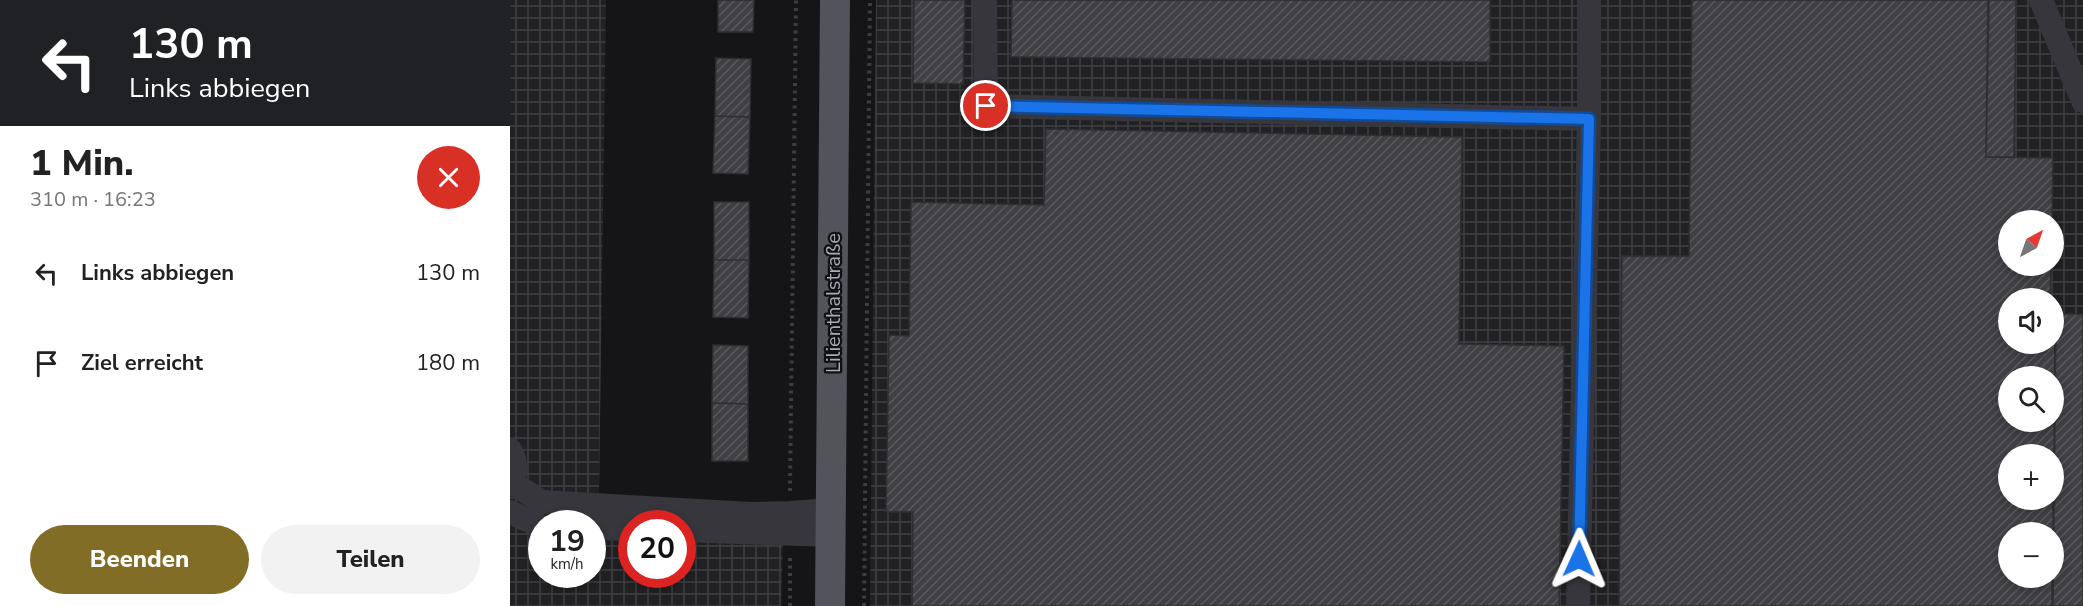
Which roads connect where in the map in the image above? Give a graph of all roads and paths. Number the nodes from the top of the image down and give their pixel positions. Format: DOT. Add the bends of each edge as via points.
graph roads {
  1 [pos="796,0"];
  2 [pos="835,0"];
  3 [pos="870,0"];
  4 [pos="985,0"];
  5 [pos="1589,0"];
  6 [pos="2041,0"];
  7 [pos="2083,101"];
  8 [pos="1589,119"];
  9 [pos="510,450"];
  10 [pos="511,483"];
  11 [pos="510,512"];
  12 [pos="528,520"];
  13 [pos="831,522"];
  14 [pos="790,524"];
  15 [pos="696,529"];
  16 [pos="790,606"];
  17 [pos="830,606"];
  18 [pos="864,606"];
  19 [pos="1578,606"];
  1 -- 14 [label="path"];
  2 -- 13 [label="main road, Lilienthalstraße"];
  3 -- 18 [label="path"];
  4 -- 8 [label="lane" via="986,106"];
  5 -- 8 [label="lane"];
  6 -- 7 [label="lane"];
  8 -- 19 [label="lane"];
  9 -- 10 [label="lane" via="515,459"];
  10 -- 14 [label="lane" via="542,502 750,514"];
  11 -- 12 [label="lane"];
  13 -- 14 [label="lane"];
  13 -- 17 [label="main road, Lilienthalstraße"];
  14 -- 15 [label="lane"];
  14 -- 16 [label="path"];
}
